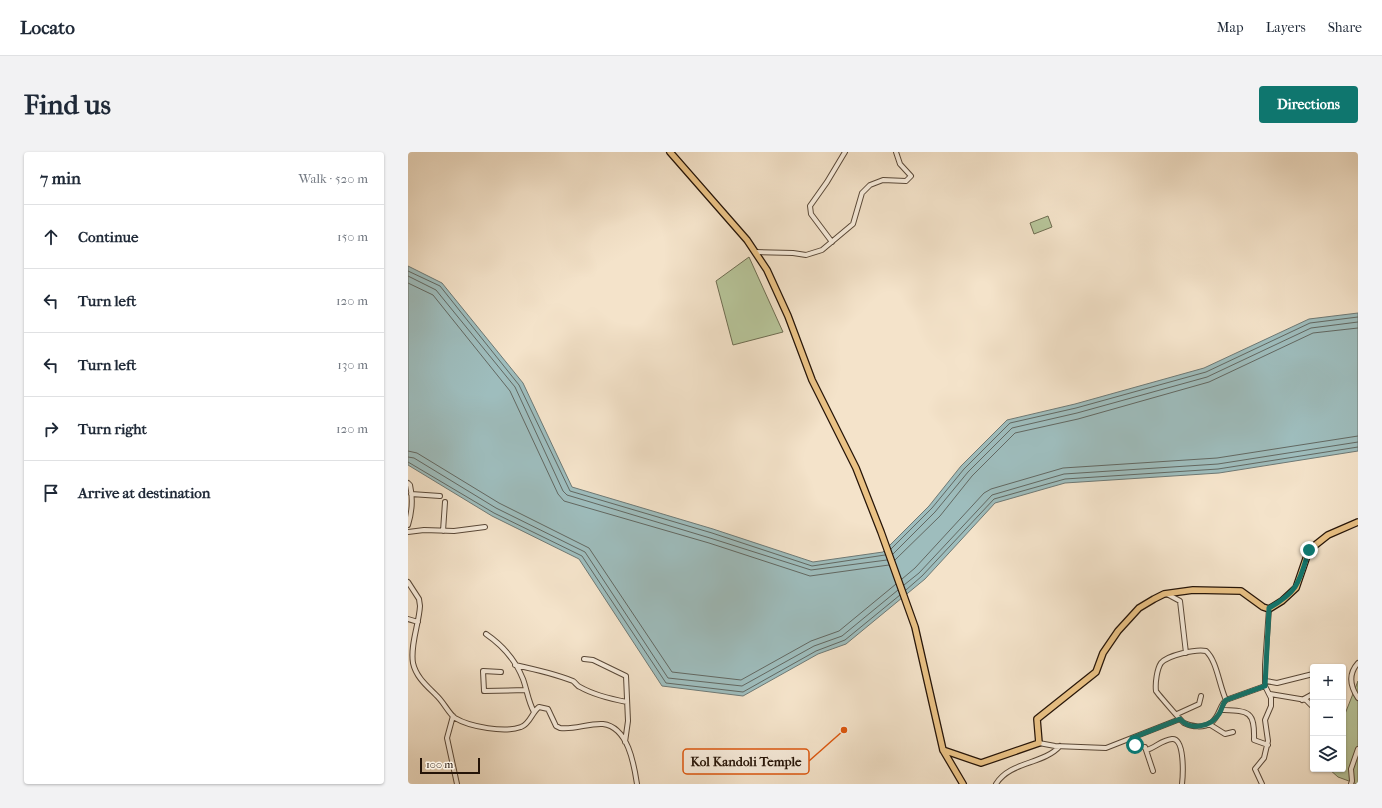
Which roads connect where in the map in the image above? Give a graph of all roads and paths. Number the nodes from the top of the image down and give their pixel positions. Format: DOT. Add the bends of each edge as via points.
graph roads {
  1 [pos="670,152"];
  2 [pos="845,152"];
  3 [pos="896,152"];
  4 [pos="832,242"];
  5 [pos="755,252"];
  6 [pos="408,483"];
  7 [pos="411,494"];
  8 [pos="440,496"];
  9 [pos="445,502"];
  10 [pos="410,507"];
  11 [pos="1358,522"];
  12 [pos="408,525"];
  13 [pos="485,527"];
  14 [pos="443,531"];
  15 [pos="408,532"];
  16 [pos="408,582"];
  17 [pos="1166,594"];
  18 [pos="1269,608"];
  19 [pos="408,619"];
  20 [pos="418,622"];
  21 [pos="486,634"];
  22 [pos="408,648"];
  23 [pos="414,649"];
  24 [pos="1186,653"];
  25 [pos="584,659"];
  26 [pos="1358,662"];
  27 [pos="515,665"];
  28 [pos="501,672"];
  29 [pos="1310,675"];
  30 [pos="1265,683"];
  31 [pos="526,690"];
  32 [pos="1270,694"];
  33 [pos="1201,696"];
  34 [pos="1310,696"];
  35 [pos="1358,698"];
  36 [pos="1226,700"];
  37 [pos="1302,700"];
  38 [pos="627,702"];
  39 [pos="1310,704"];
  40 [pos="1221,710"];
  41 [pos="534,712"];
  42 [pos="1177,714"];
  43 [pos="453,716"];
  44 [pos="1180,719"];
  45 [pos="1209,724"];
  46 [pos="1233,732"];
  47 [pos="1132,738"];
  48 [pos="625,742"];
  49 [pos="1039,743"];
  50 [pos="1268,745"];
  51 [pos="1060,746"];
  52 [pos="1358,749"];
  53 [pos="943,750"];
  54 [pos="1147,750"];
  55 [pos="1153,771"];
  56 [pos="457,784"];
  57 [pos="637,784"];
  58 [pos="963,784"];
  59 [pos="996,784"];
  60 [pos="1182,784"];
  61 [pos="1262,784"];
  62 [pos="1350,784"];
  1 -- 5 [label="main road"];
  2 -- 4 [label="street" via="810,206 811,214"];
  3 -- 4 [label="street" via="900,164 911,176 906,181 883,180 870,185 862,193 852,224"];
  4 -- 5 [label="street" via="812,254"];
  5 -- 53 [label="main road" via="767,270 788,316 812,380 856,468 881,532 915,627"];
  6 -- 7 [label="street"];
  7 -- 8 [label="street"];
  7 -- 10 [label="street"];
  9 -- 14 [label="street"];
  10 -- 12 [label="street"];
  11 -- 18 [label="main road" via="1328,535 1309,550 1296,588 1282,601"];
  13 -- 14 [label="street"];
  14 -- 15 [label="street"];
  16 -- 20 [label="street" via="419,598"];
  17 -- 18 [label="main road" via="1194,590 1241,591 1263,607"];
  17 -- 24 [label="street" via="1180,600"];
  17 -- 49 [label="main road" via="1139,608 1114,636 1103,653 1096,672 1040,715 1036,722"];
  18 -- 30 [label="street"];
  19 -- 20 [label="street"];
  20 -- 23 [label="street"];
  21 -- 27 [label="street" via="500,644"];
  22 -- 23 [label="street"];
  23 -- 43 [label="street" via="413,662 420,679"];
  24 -- 36 [label="street" via="1204,650 1207,652 1213,661"];
  24 -- 42 [label="street" via="1162,663 1155,686 1157,693"];
  25 -- 38 [label="street" via="593,660 626,676"];
  26 -- 35 [label="street" via="1350,679"];
  27 -- 31 [label="street"];
  27 -- 38 [label="street" via="575,682 578,687 603,697"];
  28 -- 31 [label="street" via="483,671 484,691"];
  29 -- 30 [label="street"];
  30 -- 32 [label="street"];
  30 -- 36 [label="street"];
  31 -- 41 [label="street"];
  32 -- 37 [label="street"];
  32 -- 50 [label="street" via="1271,706 1265,720"];
  33 -- 42 [label="street" via="1199,704"];
  34 -- 37 [label="street"];
  36 -- 40 [label="street"];
  37 -- 39 [label="street"];
  38 -- 48 [label="street" via="628,729"];
  40 -- 45 [label="street"];
  40 -- 50 [label="street" via="1242,711 1250,716 1255,725 1255,741"];
  41 -- 43 [label="street" via="526,724 510,729 485,728"];
  41 -- 48 [label="street" via="539,707 548,709 556,726 560,728 602,724 610,726"];
  42 -- 44 [label="street"];
  43 -- 56 [label="street" via="447,738"];
  44 -- 45 [label="street" via="1193,726"];
  44 -- 47 [label="street"];
  45 -- 46 [label="street" via="1225,734"];
  47 -- 51 [label="street" via="1101,749"];
  47 -- 54 [label="street" via="1136,746 1144,746"];
  48 -- 57 [label="street" via="633,758"];
  49 -- 51 [label="street"];
  49 -- 53 [label="main road" via="981,763"];
  50 -- 61 [label="street" via="1264,758 1255,769"];
  51 -- 59 [label="street" via="1052,753 1006,772"];
  52 -- 62 [label="street" via="1350,769"];
  53 -- 58 [label="main road"];
  54 -- 55 [label="street"];
  54 -- 60 [label="street" via="1160,743 1178,741 1181,747"];
}
